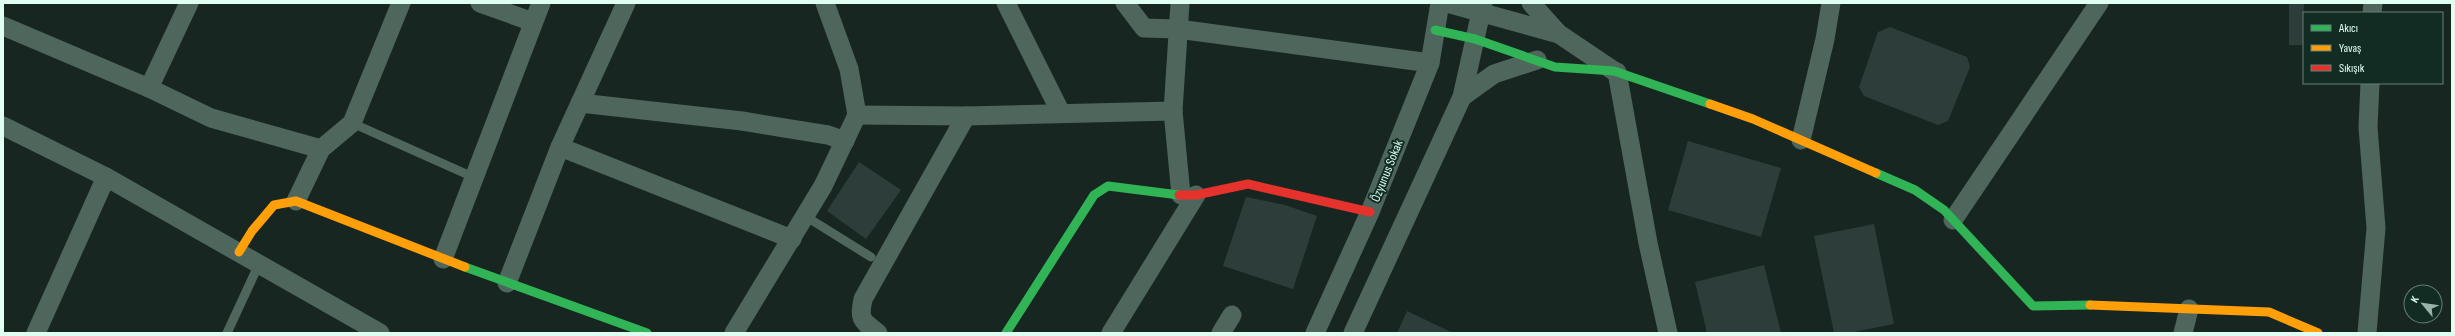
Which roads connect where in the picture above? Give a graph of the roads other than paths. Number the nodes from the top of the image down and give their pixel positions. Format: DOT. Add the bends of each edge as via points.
graph roads {
  1 [pos="189,3"];
  2 [pos="401,3"];
  3 [pos="480,3"];
  4 [pos="540,3"];
  5 [pos="626,3"];
  6 [pos="825,3"];
  7 [pos="1006,3"];
  8 [pos="1125,3"];
  9 [pos="1180,3"];
  10 [pos="1440,3"];
  11 [pos="1446,3"];
  12 [pos="1531,3"];
  13 [pos="1831,3"];
  14 [pos="2099,3"];
  15 [pos="1482,8"];
  16 [pos="533,22"];
  17 [pos="3,26"];
  18 [pos="1178,29"];
  19 [pos="1435,30"];
  20 [pos="1559,34"];
  21 [pos="1475,39"];
  22 [pos="1537,60"];
  23 [pos="1430,63"];
  24 [pos="1615,72"];
  25 [pos="2370,84"];
  26 [pos="149,88"];
  27 [pos="1462,97"];
  28 [pos="580,103"];
  29 [pos="1174,111"];
  30 [pos="1061,113"];
  31 [pos="857,115"];
  32 [pos="966,116"];
  33 [pos="352,124"];
  34 [pos="3,126"];
  35 [pos="1801,140"];
  36 [pos="845,141"];
  37 [pos="560,147"];
  38 [pos="321,149"];
  39 [pos="106,177"];
  40 [pos="473,177"];
  41 [pos="1188,195"];
  42 [pos="296,201"];
  43 [pos="1370,212"];
  44 [pos="805,216"];
  45 [pos="1953,220"];
  46 [pos="792,239"];
  47 [pos="239,252"];
  48 [pos="871,257"];
  49 [pos="443,258"];
  50 [pos="259,264"];
  51 [pos="507,283"];
  52 [pos="2190,309"];
  53 [pos="1232,315"];
  54 [pos="376,332"];
  55 [pos="36,333"];
  56 [pos="227,333"];
  57 [pos="647,333"];
  58 [pos="734,333"];
  59 [pos="878,333"];
  60 [pos="1006,333"];
  61 [pos="1111,333"];
  62 [pos="1221,333"];
  63 [pos="1315,333"];
  64 [pos="1353,333"];
  65 [pos="1668,333"];
  66 [pos="2182,333"];
  67 [pos="2318,333"];
  68 [pos="2367,333"];
  1 -- 26 [label="street"];
  2 -- 33 [label="street"];
  3 -- 16 [label="street"];
  4 -- 16 [label="street"];
  5 -- 28 [label="street"];
  6 -- 31 [label="street" via="849,69"];
  7 -- 30 [label="street"];
  8 -- 18 [label="street" via="1144,28"];
  9 -- 18 [label="street"];
  10 -- 19 [label="street, Özyunus Sokak"];
  11 -- 15 [label="street"];
  12 -- 20 [label="street"];
  13 -- 35 [label="street"];
  14 -- 45 [label="street"];
  15 -- 20 [label="street"];
  15 -- 21 [label="street"];
  16 -- 40 [label="street"];
  17 -- 26 [label="street"];
  18 -- 23 [label="street"];
  18 -- 29 [label="street"];
  19 -- 21 [label="street"];
  19 -- 23 [label="street, Özyunus Sokak"];
  20 -- 24 [label="street"];
  21 -- 22 [label="street"];
  21 -- 27 [label="street"];
  22 -- 24 [label="street" via="1555,66"];
  22 -- 27 [label="street" via="1494,74"];
  23 -- 43 [label="street, Özyunus Sokak"];
  24 -- 35 [label="street" via="1738,114"];
  24 -- 65 [label="street"];
  25 -- 68 [label="street" via="2368,127 2376,228"];
  26 -- 38 [label="street" via="211,118"];
  27 -- 64 [label="street"];
  28 -- 36 [label="street" via="742,121 828,135"];
  28 -- 37 [label="street"];
  29 -- 30 [label="street"];
  29 -- 41 [label="street"];
  30 -- 32 [label="street"];
  31 -- 32 [label="street"];
  31 -- 36 [label="street"];
  32 -- 59 [label="street" via="863,299 860,314 863,321"];
  33 -- 38 [label="street"];
  33 -- 40 [label="lane"];
  34 -- 39 [label="street"];
  35 -- 45 [label="street" via="1915,190 1944,210"];
  36 -- 44 [label="street"];
  37 -- 46 [label="street"];
  37 -- 51 [label="street"];
  38 -- 42 [label="street"];
  39 -- 47 [label="street"];
  39 -- 55 [label="street"];
  40 -- 49 [label="street"];
  41 -- 43 [label="street" via="1248,184"];
  41 -- 60 [label="street" via="1108,186 1094,195"];
  41 -- 61 [label="street"];
  42 -- 47 [label="street" via="274,205 252,231"];
  42 -- 49 [label="street"];
  43 -- 63 [label="street, Özyunus Sokak"];
  44 -- 46 [label="street"];
  44 -- 48 [label="lane"];
  45 -- 52 [label="street" via="2033,306 2110,305"];
  46 -- 58 [label="street"];
  47 -- 50 [label="street"];
  49 -- 51 [label="street"];
  50 -- 54 [label="street"];
  50 -- 56 [label="lane"];
  51 -- 57 [label="street"];
  52 -- 66 [label="street"];
  52 -- 67 [label="street" via="2269,312"];
  53 -- 62 [label="street"];
}
